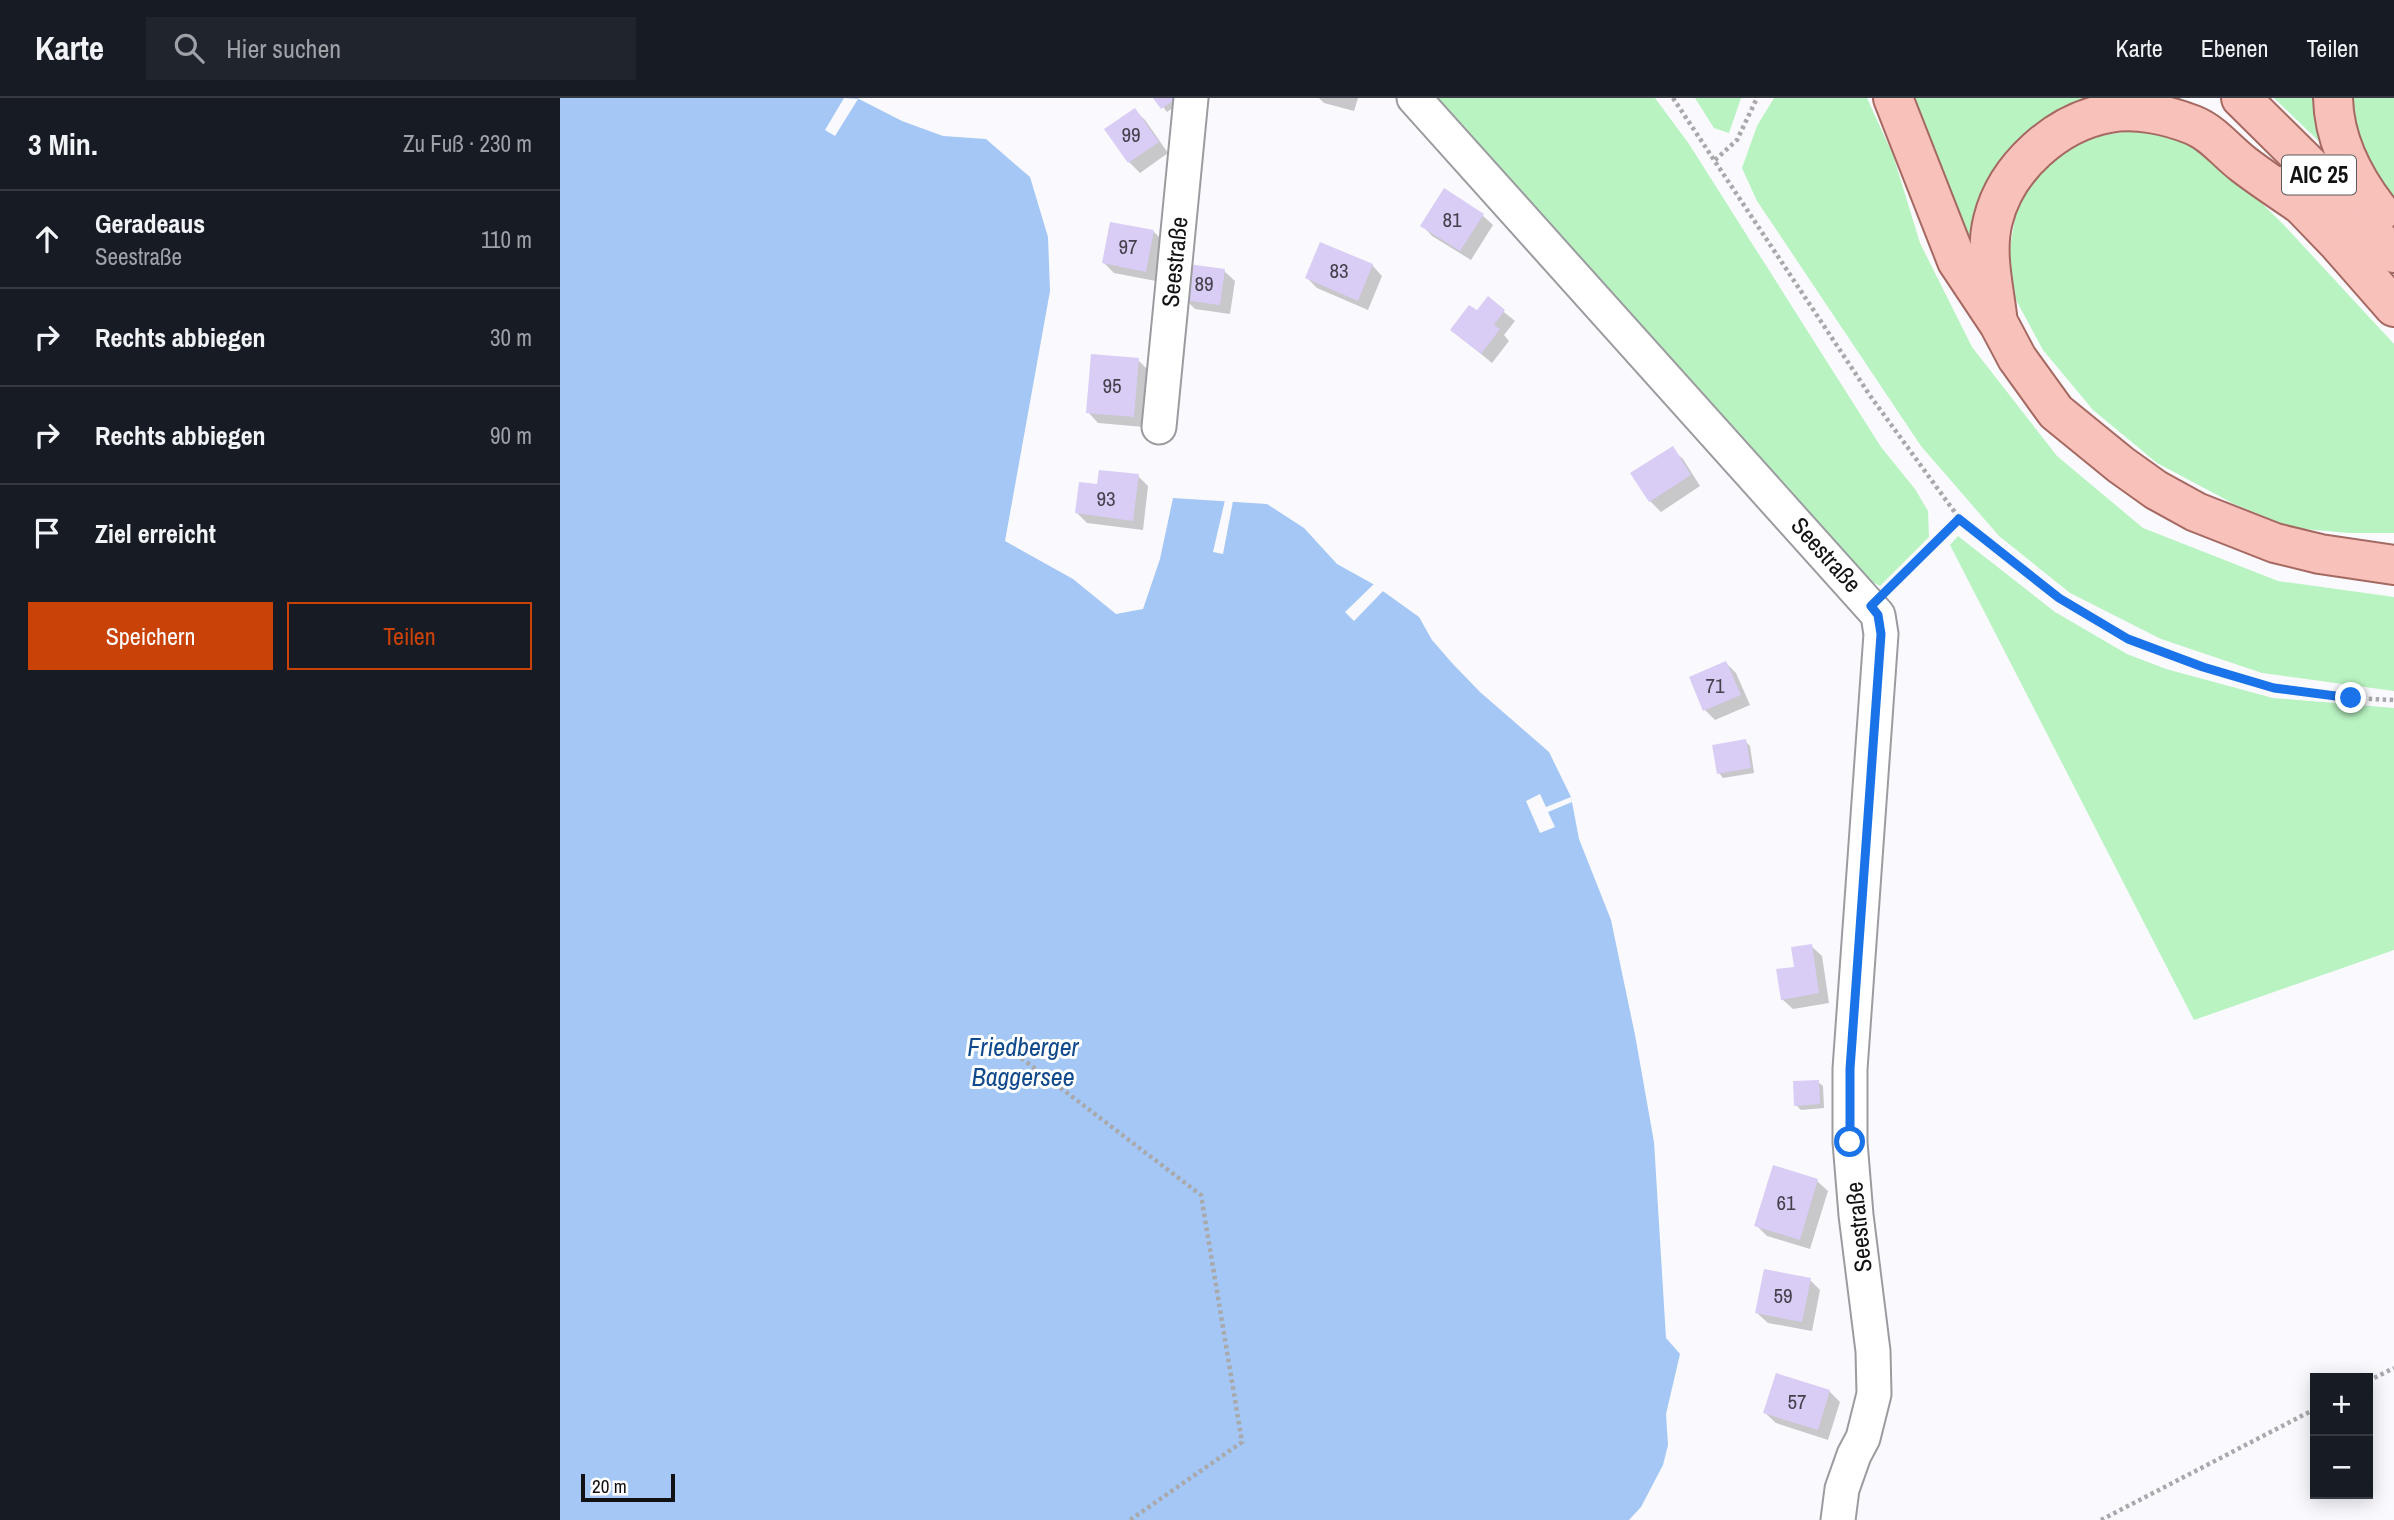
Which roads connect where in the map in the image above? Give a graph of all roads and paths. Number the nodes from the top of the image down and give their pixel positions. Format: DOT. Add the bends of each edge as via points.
graph roads {
  1 [pos="1191,98"];
  2 [pos="1414,98"];
  3 [pos="1674,98"];
  4 [pos="1756,98"];
  5 [pos="1893,98"];
  6 [pos="2194,98"];
  7 [pos="2241,98"];
  8 [pos="2333,98"];
  9 [pos="1714,160"];
  10 [pos="2300,204"];
  11 [pos="2394,230"];
  12 [pos="2394,253"];
  13 [pos="2394,307"];
  14 [pos="1998,324"];
  15 [pos="1159,427"];
  16 [pos="1959,519"];
  17 [pos="2394,565"];
  18 [pos="1871,606"];
  19 [pos="2394,701"];
  20 [pos="999,1041"];
  21 [pos="2394,1368"];
  22 [pos="2373,1378"];
  23 [pos="2310,1412"];
  24 [pos="1130,1520"];
  25 [pos="1838,1520"];
  26 [pos="2101,1520"];
  1 -- 15 [label="street, Seestraße"];
  2 -- 18 [label="street, Seestraße"];
  3 -- 9 [label="path"];
  4 -- 9 [label="path" via="1737,140"];
  5 -- 14 [label="main road" via="1957,261"];
  6 -- 10 [label="main road, AIC 25"];
  7 -- 12 [label="main road, AIC 25"];
  8 -- 11 [label="main road" via="2348,166"];
  9 -- 16 [label="path" via="1871,397"];
  10 -- 13 [label="main road, AIC 25"];
  10 -- 14 [label="main road" via="2196,126 2142,112 2084,119 2038,149 1998,203 1990,249"];
  14 -- 17 [label="main road" via="2056,412 2156,490 2196,512 2275,543"];
  16 -- 18 [label="path"];
  16 -- 19 [label="path" via="2059,598 2128,639 2274,688"];
  18 -- 25 [label="street, Seestraße" via="1878,615 1881,634 1850,1069 1850,1142 1874,1394 1863,1438 1842,1489"];
  20 -- 24 [label="path" via="1201,1195 1242,1442"];
  21 -- 22 [label="path"];
  23 -- 26 [label="path"];
}
